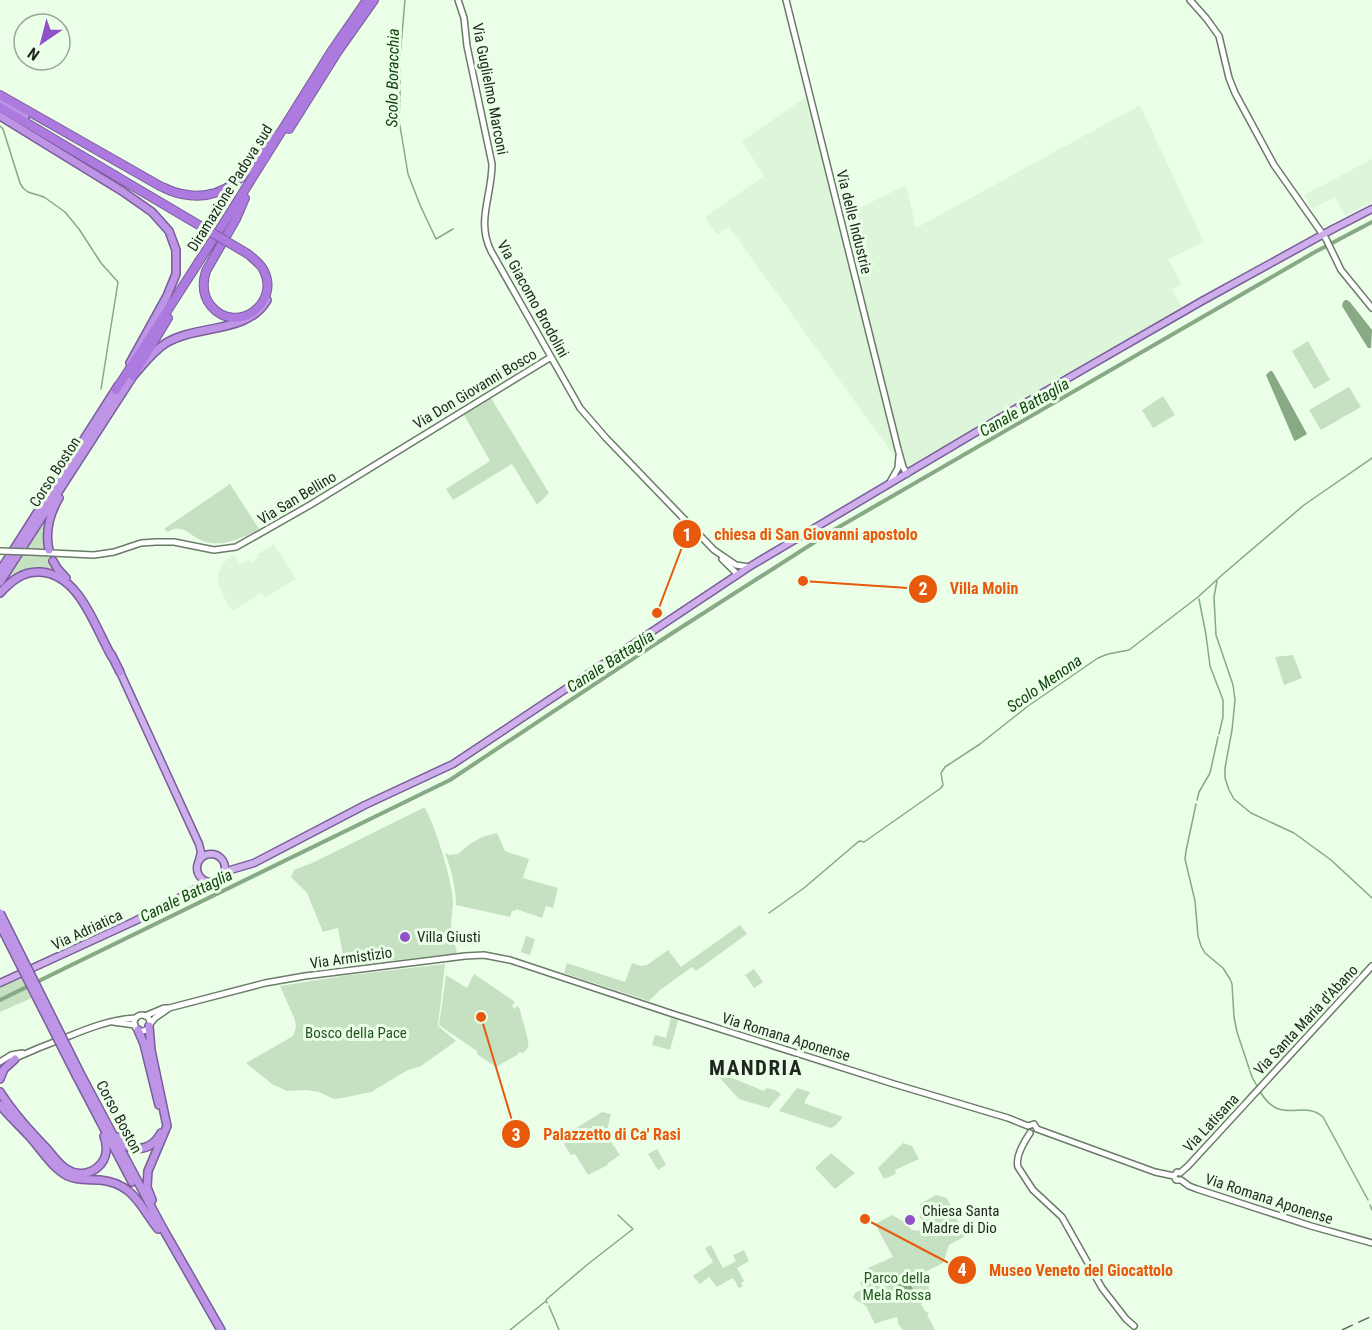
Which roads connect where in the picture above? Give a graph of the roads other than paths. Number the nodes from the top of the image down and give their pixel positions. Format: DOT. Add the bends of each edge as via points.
graph roads {
  1 [pos="367,0"];
  2 [pos="374,0"];
  3 [pos="458,0"];
  4 [pos="786,0"];
  5 [pos="1190,0"];
  6 [pos="311,84"];
  7 [pos="0,95"];
  8 [pos="0,105"];
  9 [pos="0,116"];
  10 [pos="491,184"];
  11 [pos="245,198"];
  12 [pos="1372,209"];
  13 [pos="1324,237"];
  14 [pos="249,253"];
  15 [pos="1372,308"];
  16 [pos="551,357"];
  17 [pos="133,376"];
  18 [pos="116,390"];
  19 [pos="412,442"];
  20 [pos="898,449"];
  21 [pos="76,463"];
  22 [pos="898,468"];
  23 [pos="904,475"];
  24 [pos="888,485"];
  25 [pos="49,550"];
  26 [pos="0,551"];
  27 [pos="53,561"];
  28 [pos="730,565"];
  29 [pos="749,567"];
  30 [pos="0,571"];
  31 [pos="738,574"];
  32 [pos="727,581"];
  33 [pos="0,582"];
  34 [pos="0,593"];
  35 [pos="112,657"];
  36 [pos="120,672"];
  37 [pos="199,844"];
  38 [pos="210,854"];
  39 [pos="263,858"];
  40 [pos="199,860"];
  41 [pos="224,863"];
  42 [pos="197,869"];
  43 [pos="223,874"];
  44 [pos="209,882"];
  45 [pos="182,896"];
  46 [pos="0,913"];
  47 [pos="0,925"];
  48 [pos="1372,966"];
  49 [pos="537,968"];
  50 [pos="0,983"];
  51 [pos="169,1008"];
  52 [pos="145,1016"];
  53 [pos="136,1018"];
  54 [pos="111,1022"];
  55 [pos="149,1025"];
  56 [pos="136,1027"];
  57 [pos="29,1051"];
  58 [pos="15,1059"];
  59 [pos="0,1062"];
  60 [pos="0,1068"];
  61 [pos="78,1074"];
  62 [pos="0,1079"];
  63 [pos="0,1084"];
  64 [pos="1258,1089"];
  65 [pos="1,1094"];
  66 [pos="89,1101"];
  67 [pos="0,1106"];
  68 [pos="101,1113"];
  69 [pos="1028,1126"];
  70 [pos="1037,1129"];
  71 [pos="1030,1133"];
  72 [pos="1180,1177"];
  73 [pos="160,1228"];
  74 [pos="1372,1243"];
  75 [pos="1133,1329"];
  76 [pos="216,1330"];
  77 [pos="221,1330"];
  1 -- 6 [label="highway, Diramazione Padova sud"];
  2 -- 11 [label="highway, Diramazione Padova sud"];
  3 -- 10 [label="street, Via Guglielmo Marconi" via="490,151"];
  4 -- 20 [label="street, Via delle Industrie"];
  5 -- 13 [label="street" via="1219,36 1235,93 1274,165"];
  6 -- 7 [label="highway" via="251,168 220,192 200,196 160,186"];
  6 -- 18 [label="highway, Diramazione Padova sud"];
  8 -- 14 [label="highway, bridge"];
  9 -- 18 [label="highway, Corso Boston" via="122,191 152,212 169,231 176,250 176,274"];
  10 -- 16 [label="street, Via Giacomo Brodolini" via="484,219 488,244"];
  11 -- 14 [label="highway" via="204,278 209,304 222,316 241,318 254,313 262,304 267,280 260,264"];
  11 -- 17 [label="highway, Diramazione Padova sud"];
  12 -- 13 [label="main road"];
  13 -- 15 [label="street" via="1341,270"];
  13 -- 23 [label="main road" via="1202,301"];
  14 -- 17 [label="highway, Corso Boston" via="267,271 270,285 263,308 249,319 166,343"];
  16 -- 19 [label="street, Via Don Giovanni Bosco"];
  16 -- 28 [label="street, Via Giacomo Brodolini" via="587,417"];
  17 -- 21 [label="highway, Corso Boston"];
  18 -- 30 [label="highway, Corso Boston"];
  19 -- 26 [label="street, Via San Bellino, bridge" via="236,547 214,550 174,542 149,542 94,555"];
  20 -- 22 [label="street, Via delle Industrie"];
  20 -- 23 [label="street, Via delle Industrie"];
  21 -- 25 [label="highway" via="50,518"];
  21 -- 33 [label="highway, Corso Boston"];
  22 -- 23 [label="street, Via delle Industrie"];
  22 -- 24 [label="street"];
  23 -- 24 [label="main road"];
  24 -- 29 [label="main road"];
  27 -- 35 [label="highway" via="93,612"];
  28 -- 29 [label="street"];
  28 -- 31 [label="street"];
  28 -- 32 [label="street"];
  29 -- 31 [label="main road"];
  31 -- 32 [label="main road"];
  32 -- 39 [label="main road" via="453,764"];
  34 -- 35 [label="highway" via="22,575 42,572 57,576 83,601"];
  35 -- 36 [label="highway"];
  36 -- 37 [label="main road"];
  37 -- 38 [label="main road"];
  37 -- 40 [label="main road"];
  38 -- 40 [label="main road"];
  38 -- 41 [label="main road"];
  39 -- 41 [label="main road"];
  39 -- 43 [label="main road"];
  40 -- 42 [label="main road"];
  41 -- 43 [label="main road"];
  42 -- 44 [label="main road" via="201,878"];
  42 -- 45 [label="main road" via="196,881"];
  43 -- 44 [label="main road"];
  44 -- 45 [label="main road, Via Adriatica"];
  45 -- 50 [label="main road, Via Adriatica"];
  46 -- 61 [label="highway, Corso Boston, bridge"];
  47 -- 61 [label="highway, Corso Boston, bridge"];
  48 -- 64 [label="street, Via Santa Maria d'Abano"];
  49 -- 51 [label="street, Via Armistizio" via="492,956 447,957 266,983"];
  49 -- 69 [label="street, Via Romana Aponense"];
  51 -- 52 [label="street, Via Armistizio"];
  51 -- 55 [label="street"];
  52 -- 53 [label="street"];
  52 -- 55 [label="street"];
  53 -- 54 [label="street"];
  53 -- 56 [label="street"];
  54 -- 56 [label="street"];
  54 -- 57 [label="street"];
  55 -- 56 [label="street" via="143,1031"];
  55 -- 73 [label="highway" via="167,1126 147,1181"];
  56 -- 68 [label="highway" via="144,1044 163,1123 161,1134 148,1147 130,1148"];
  57 -- 58 [label="street"];
  57 -- 59 [label="street"];
  58 -- 60 [label="street"];
  58 -- 62 [label="highway"];
  61 -- 66 [label="highway, Corso Boston"];
  61 -- 68 [label="highway, Corso Boston"];
  63 -- 65 [label="highway"];
  64 -- 72 [label="street, Via Latisana"];
  65 -- 66 [label="highway" via="64,1168 78,1174 99,1166 105,1157 104,1138"];
  66 -- 73 [label="highway, Corso Boston"];
  67 -- 73 [label="highway" via="59,1170 71,1178 107,1180 120,1185 134,1194 146,1215"];
  68 -- 73 [label="highway, Corso Boston"];
  69 -- 70 [label="street, Via Romana Aponense" via="1034,1124"];
  69 -- 71 [label="street"];
  70 -- 71 [label="street"];
  70 -- 72 [label="street, Via Romana Aponense" via="1155,1172 1174,1176 1177,1172"];
  71 -- 75 [label="street" via="1018,1167 1033,1190 1062,1217 1102,1288"];
  72 -- 74 [label="street, Via Romana Aponense" via="1189,1186 1225,1199"];
  73 -- 76 [label="highway, Corso Boston"];
  73 -- 77 [label="highway, Corso Boston"];
}
